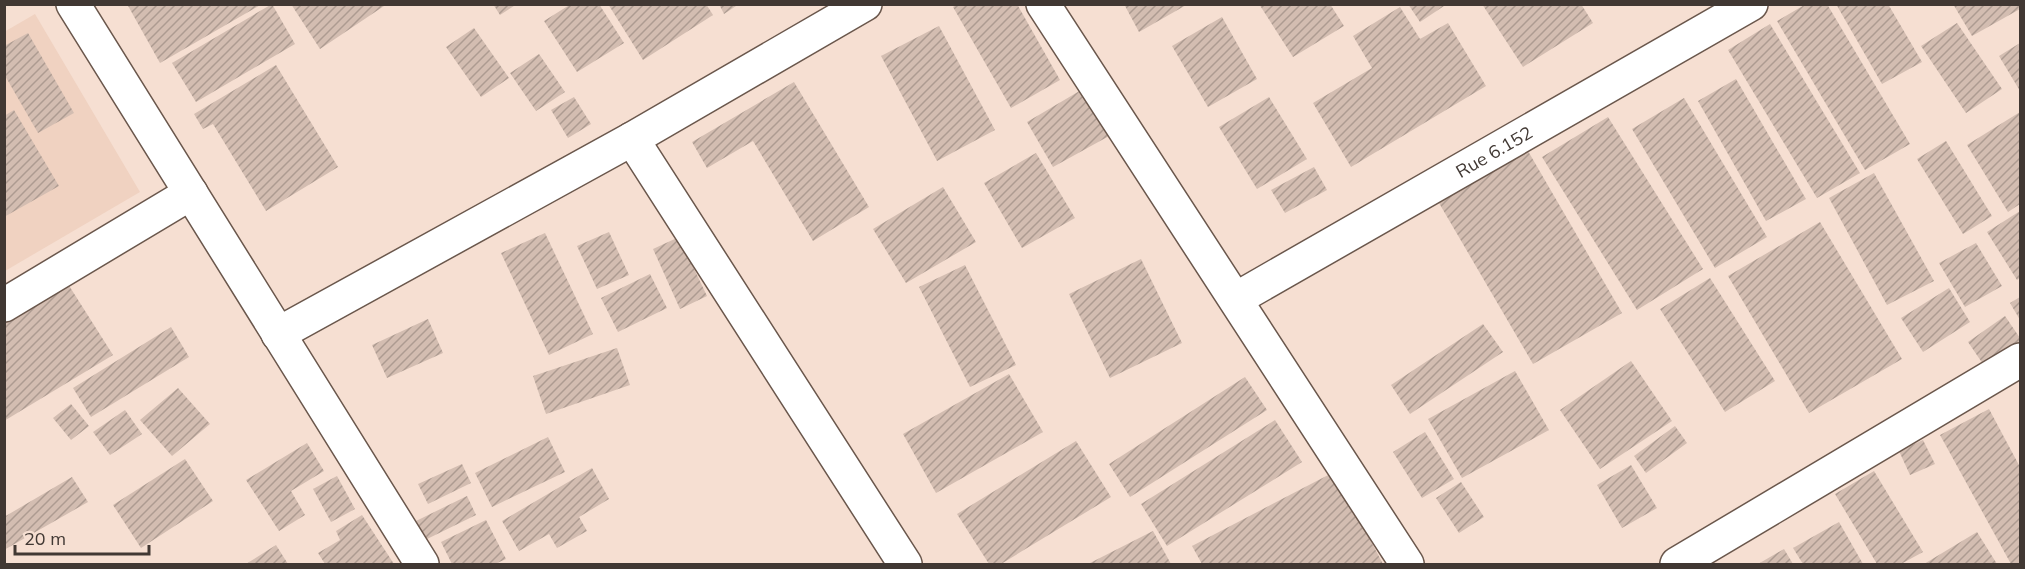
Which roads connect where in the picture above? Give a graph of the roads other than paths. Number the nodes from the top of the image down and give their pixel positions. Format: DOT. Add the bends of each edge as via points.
graph roads {
  1 [pos="73,4"];
  2 [pos="865,4"];
  3 [pos="1043,4"];
  4 [pos="1751,4"];
  5 [pos="632,140"];
  6 [pos="190,193"];
  7 [pos="1236,298"];
  8 [pos="4,305"];
  9 [pos="278,334"];
  10 [pos="2020,360"];
  11 [pos="422,564"];
  12 [pos="905,564"];
  13 [pos="1407,564"];
  14 [pos="1677,564"];
  1 -- 6 [label="street"];
  2 -- 5 [label="street"];
  3 -- 7 [label="street"];
  4 -- 7 [label="street, Rue 6.152"];
  5 -- 9 [label="street"];
  5 -- 12 [label="street"];
  6 -- 8 [label="street"];
  6 -- 9 [label="street"];
  7 -- 13 [label="street"];
  9 -- 11 [label="street"];
  10 -- 14 [label="street"];
}
